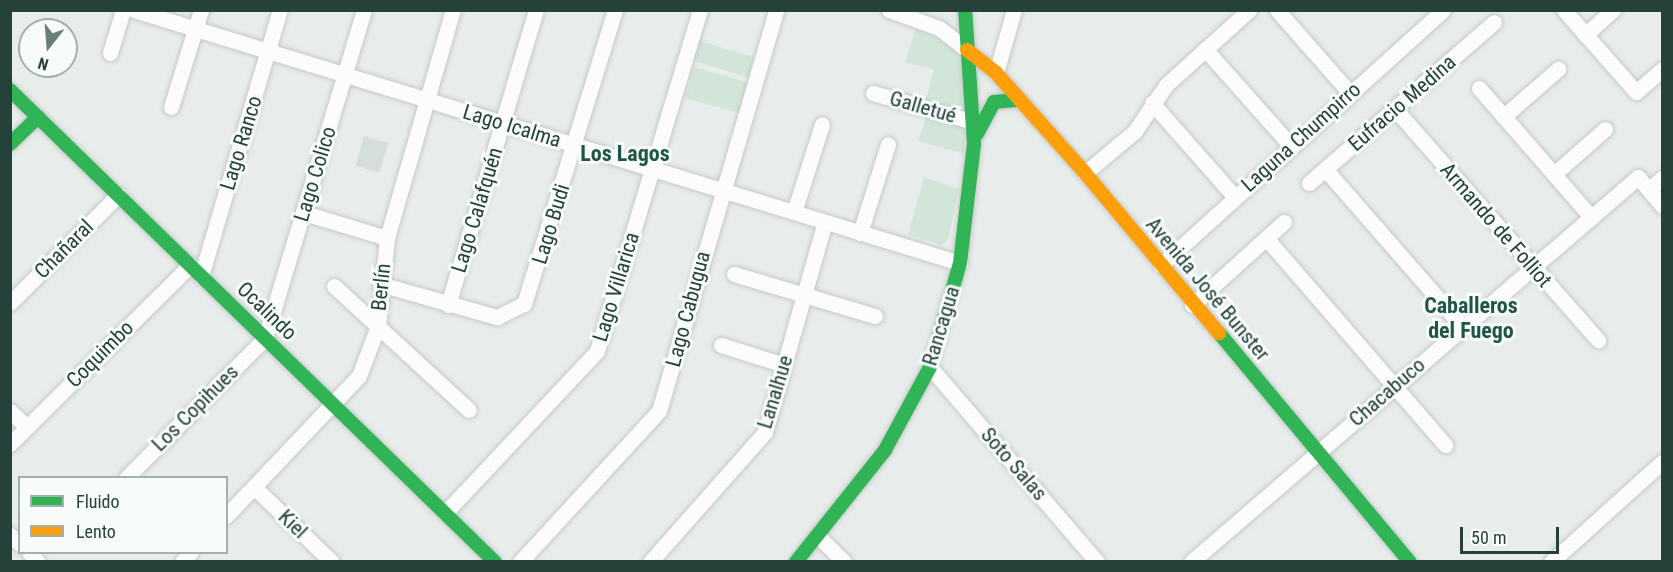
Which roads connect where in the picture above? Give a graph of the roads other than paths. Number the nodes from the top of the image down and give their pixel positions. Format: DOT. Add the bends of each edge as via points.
graph roads {
  1 [pos="123,10"];
  2 [pos="134,10"];
  3 [pos="201,10"];
  4 [pos="280,10"];
  5 [pos="364,10"];
  6 [pos="453,10"];
  7 [pos="536,10"];
  8 [pos="615,10"];
  9 [pos="700,10"];
  10 [pos="776,10"];
  11 [pos="889,10"];
  12 [pos="965,10"];
  13 [pos="1014,10"];
  14 [pos="1249,10"];
  15 [pos="1277,10"];
  16 [pos="1443,10"];
  17 [pos="1564,10"];
  18 [pos="1613,10"];
  19 [pos="1494,22"];
  20 [pos="195,29"];
  21 [pos="1585,35"];
  22 [pos="1205,49"];
  23 [pos="967,50"];
  24 [pos="268,52"];
  25 [pos="110,53"];
  26 [pos="1558,69"];
  27 [pos="1662,69"];
  28 [pos="996,73"];
  29 [pos="345,75"];
  30 [pos="1479,88"];
  31 [pos="10,90"];
  32 [pos="873,93"];
  33 [pos="1350,93"];
  34 [pos="426,100"];
  35 [pos="1019,100"];
  36 [pos="1152,103"];
  37 [pos="171,106"];
  38 [pos="1395,109"];
  39 [pos="1504,116"];
  40 [pos="38,117"];
  41 [pos="974,122"];
  42 [pos="502,123"];
  43 [pos="822,124"];
  44 [pos="1605,129"];
  45 [pos="10,144"];
  46 [pos="888,144"];
  47 [pos="974,144"];
  48 [pos="574,145"];
  49 [pos="1291,146"];
  50 [pos="651,169"];
  51 [pos="1325,169"];
  52 [pos="1085,173"];
  53 [pos="1554,174"];
  54 [pos="1662,178"];
  55 [pos="1309,183"];
  56 [pos="720,190"];
  57 [pos="1649,190"];
  58 [pos="118,195"];
  59 [pos="1234,197"];
  60 [pos="1662,206"];
  61 [pos="794,212"];
  62 [pos="304,213"];
  63 [pos="1591,216"];
  64 [pos="825,222"];
  65 [pos="1284,222"];
  66 [pos="860,233"];
  67 [pos="387,238"];
  68 [pos="1266,238"];
  69 [pos="960,263"];
  70 [pos="1161,265"];
  71 [pos="1533,267"];
  72 [pos="196,270"];
  73 [pos="734,274"];
  74 [pos="380,284"];
  75 [pos="334,286"];
  76 [pos="804,294"];
  77 [pos="10,303"];
  78 [pos="448,305"];
  79 [pos="1192,305"];
  80 [pos="874,316"];
  81 [pos="378,326"];
  82 [pos="1463,327"];
  83 [pos="265,338"];
  84 [pos="1598,340"];
  85 [pos="721,345"];
  86 [pos="784,365"];
  87 [pos="930,367"];
  88 [pos="1394,386"];
  89 [pos="335,406"];
  90 [pos="470,410"];
  91 [pos="10,411"];
  92 [pos="27,427"];
  93 [pos="10,444"];
  94 [pos="1445,445"];
  95 [pos="1317,452"];
  96 [pos="1662,462"];
  97 [pos="127,476"];
  98 [pos="254,488"];
  99 [pos="445,513"];
  100 [pos="228,514"];
  101 [pos="820,537"];
  102 [pos="332,561"];
  103 [pos="495,561"];
  104 [pos="520,561"];
  105 [pos="650,561"];
  106 [pos="796,561"];
  107 [pos="844,561"];
  108 [pos="1097,561"];
  109 [pos="1191,561"];
  110 [pos="1410,561"];
  111 [pos="1551,561"];
  1 -- 25 [label="street"];
  2 -- 20 [label="street, Lago Icalma"];
  3 -- 20 [label="street"];
  4 -- 24 [label="street, Lago Ranco"];
  5 -- 29 [label="street, Lago Colico"];
  6 -- 34 [label="street, Berlín"];
  7 -- 42 [label="street, Lago Calafquén"];
  8 -- 48 [label="street, Lago Budi"];
  9 -- 50 [label="street, Lago Villarica"];
  10 -- 56 [label="street, Lago Cabugua"];
  11 -- 23 [label="street" via="939,28"];
  12 -- 23 [label="main road, Rancagua"];
  13 -- 28 [label="street"];
  14 -- 22 [label="street"];
  15 -- 33 [label="street"];
  16 -- 33 [label="street, Laguna Chumpirro"];
  17 -- 21 [label="street"];
  18 -- 21 [label="street"];
  19 -- 38 [label="street, Eufracio Medina"];
  20 -- 24 [label="street, Lago Icalma"];
  20 -- 37 [label="street"];
  21 -- 27 [label="street" via="1636,92"];
  22 -- 36 [label="street"];
  22 -- 49 [label="street"];
  23 -- 28 [label="main road, Avenida José Bunster"];
  23 -- 41 [label="main road, Rancagua"];
  24 -- 29 [label="street, Lago Icalma"];
  24 -- 72 [label="street, Lago Ranco"];
  26 -- 39 [label="street"];
  28 -- 35 [label="main road, Avenida José Bunster"];
  29 -- 34 [label="street, Lago Icalma"];
  29 -- 62 [label="street, Lago Colico"];
  30 -- 39 [label="street"];
  31 -- 40 [label="main road, Ocalindo"];
  32 -- 41 [label="street, Galletué"];
  33 -- 49 [label="street, Laguna Chumpirro"];
  34 -- 42 [label="street, Lago Icalma"];
  34 -- 67 [label="street, Berlín"];
  35 -- 47 [label="main road" via="994,102"];
  35 -- 52 [label="main road, Avenida José Bunster"];
  36 -- 52 [label="street" via="1135,132"];
  36 -- 59 [label="street"];
  38 -- 51 [label="street, Eufracio Medina"];
  38 -- 71 [label="street, Armando de Folliot"];
  39 -- 53 [label="street"];
  40 -- 45 [label="main road"];
  40 -- 58 [label="main road, Ocalindo"];
  41 -- 47 [label="main road, Rancagua"];
  42 -- 48 [label="street, Lago Icalma"];
  42 -- 78 [label="street, Lago Calafquén"];
  43 -- 61 [label="street"];
  44 -- 53 [label="street"];
  46 -- 66 [label="street"];
  47 -- 69 [label="main road, Rancagua"];
  48 -- 50 [label="street, Lago Icalma"];
  48 -- 78 [label="street, Lago Budi" via="532,287 516,312 497,317"];
  49 -- 59 [label="street, Laguna Chumpirro"];
  50 -- 56 [label="street, Lago Icalma"];
  50 -- 99 [label="street, Lago Villarica" via="592,360"];
  51 -- 55 [label="street, Eufracio Medina"];
  51 -- 82 [label="street"];
  52 -- 70 [label="main road, Avenida José Bunster"];
  53 -- 63 [label="street"];
  54 -- 57 [label="street"];
  56 -- 61 [label="street, Lago Icalma"];
  56 -- 104 [label="street, Lago Cabugua" via="659,411"];
  57 -- 60 [label="street"];
  57 -- 63 [label="street, Chacabuco" via="1638,177"];
  58 -- 72 [label="main road, Ocalindo"];
  58 -- 77 [label="street, Chañaral"];
  59 -- 70 [label="street, Laguna Chumpirro"];
  61 -- 64 [label="street, Lago Icalma"];
  62 -- 67 [label="street"];
  62 -- 83 [label="street, Lago Colico"];
  63 -- 71 [label="street, Chacabuco"];
  64 -- 66 [label="street, Lago Icalma"];
  64 -- 76 [label="street, Lanalhue"];
  65 -- 68 [label="street"];
  66 -- 69 [label="street, Lago Icalma"];
  67 -- 74 [label="street, Berlín"];
  68 -- 79 [label="street"];
  68 -- 88 [label="street"];
  69 -- 87 [label="main road, Rancagua"];
  70 -- 79 [label="main road, Avenida José Bunster"];
  71 -- 82 [label="street, Chacabuco"];
  71 -- 84 [label="street, Armando de Folliot"];
  72 -- 83 [label="main road, Ocalindo"];
  72 -- 92 [label="street, Coquimbo"];
  73 -- 76 [label="street"];
  74 -- 78 [label="street"];
  74 -- 81 [label="street, Berlín"];
  75 -- 81 [label="street"];
  76 -- 80 [label="street"];
  76 -- 86 [label="street, Lanalhue"];
  79 -- 95 [label="main road, Avenida José Bunster"];
  81 -- 89 [label="street, Berlín" via="359,376"];
  81 -- 90 [label="street"];
  82 -- 88 [label="street, Chacabuco"];
  83 -- 89 [label="main road, Ocalindo"];
  83 -- 97 [label="street, Los Copihues"];
  85 -- 86 [label="street"];
  86 -- 105 [label="street, Lanalhue" via="759,442"];
  87 -- 101 [label="main road, Rancagua" via="885,450"];
  87 -- 108 [label="street, Soto Salas"];
  88 -- 94 [label="street"];
  88 -- 95 [label="street, Chacabuco"];
  89 -- 98 [label="street, Berlín"];
  89 -- 99 [label="main road, Ocalindo"];
  91 -- 92 [label="street"];
  92 -- 93 [label="street, Coquimbo"];
  95 -- 109 [label="street, Chacabuco"];
  95 -- 110 [label="main road, Avenida José Bunster"];
  96 -- 111 [label="street"];
  98 -- 100 [label="street, Berlín"];
  98 -- 102 [label="street, Kiel"];
  99 -- 103 [label="main road, Ocalindo"];
  101 -- 106 [label="main road, Rancagua"];
  101 -- 107 [label="street"];
}
